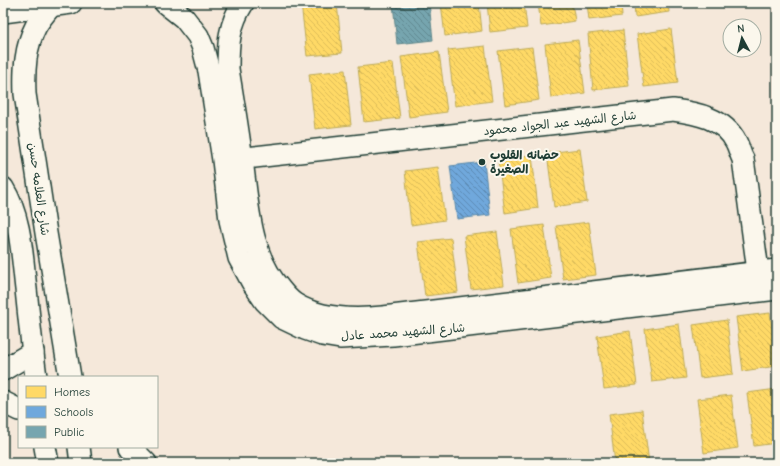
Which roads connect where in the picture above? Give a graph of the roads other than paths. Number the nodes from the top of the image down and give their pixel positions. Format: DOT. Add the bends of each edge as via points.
graph roads {
  1 [pos="166,3"];
  2 [pos="243,3"];
  3 [pos="61,4"];
  4 [pos="3,12"];
  5 [pos="232,159"];
  6 [pos="3,188"];
  7 [pos="768,281"];
  8 [pos="33,352"];
  9 [pos="3,370"];
  10 [pos="36,376"];
  11 [pos="70,376"];
  12 [pos="3,402"];
  13 [pos="18,410"];
  14 [pos="45,448"];
  15 [pos="79,448"];
  16 [pos="131,448"];
  17 [pos="48,463"];
  18 [pos="81,463"];
  19 [pos="146,463"];
  1 -- 5 [label="street, شارع الشهيد محمد عادل" via="184,18 198,36"];
  2 -- 5 [label="street, شارع الشهيد محمد عادل" via="231,28 228,46"];
  3 -- 4 [label="street"];
  3 -- 11 [label="street, شارع العلامه حسن" via="37,24 30,39 26,54 25,88"];
  5 -- 7 [label="street, شارع الشهيد محمد عادل" via="260,256 270,278 293,303 315,314 365,319 522,310"];
  5 -- 7 [label="street, شارع الشهيد عبد الجواد محمود" via="672,110 692,112 708,116 725,128 736,141"];
  6 -- 8 [label="street" via="17,222"];
  8 -- 9 [label="street"];
  8 -- 10 [label="street"];
  12 -- 13 [label="street"];
  14 -- 17 [label="street"];
  15 -- 18 [label="street"];
  16 -- 19 [label="street"];
}
